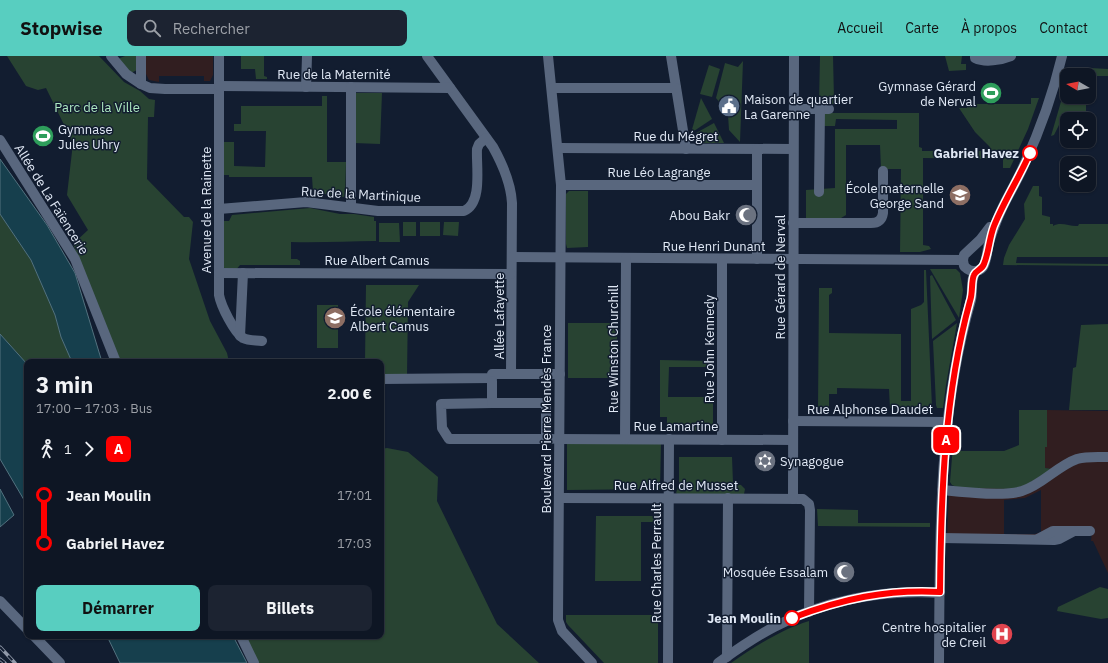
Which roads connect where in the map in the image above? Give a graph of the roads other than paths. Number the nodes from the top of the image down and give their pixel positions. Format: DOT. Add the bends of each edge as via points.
graph roads {
  1 [pos="112,56"];
  2 [pos="141,56"];
  3 [pos="219,56"];
  4 [pos="307,56"];
  5 [pos="427,56"];
  6 [pos="548,56"];
  7 [pos="671,56"];
  8 [pos="794,56"];
  9 [pos="975,56"];
  10 [pos="1010,56"];
  11 [pos="1062,56"];
  12 [pos="141,84"];
  13 [pos="306,87"];
  14 [pos="351,87"];
  15 [pos="219,88"];
  16 [pos="450,88"];
  17 [pos="552,88"];
  18 [pos="676,88"];
  19 [pos="794,109"];
  20 [pos="486,138"];
  21 [pos="0,140"];
  22 [pos="558,148"];
  23 [pos="686,149"];
  24 [pos="757,149"];
  25 [pos="793,149"];
  26 [pos="883,171"];
  27 [pos="561,185"];
  28 [pos="757,186"];
  29 [pos="819,192"];
  30 [pos="351,207"];
  31 [pos="218,209"];
  32 [pos="999,214"];
  33 [pos="793,223"];
  34 [pos="970,250"];
  35 [pos="512,257"];
  36 [pos="560,258"];
  37 [pos="626,258"];
  38 [pos="722,259"];
  39 [pos="757,259"];
  40 [pos="793,260"];
  41 [pos="985,261"];
  42 [pos="964,264"];
  43 [pos="976,271"];
  44 [pos="219,273"];
  45 [pos="243,273"];
  46 [pos="511,274"];
  47 [pos="967,313"];
  48 [pos="240,336"];
  49 [pos="262,341"];
  50 [pos="115,359"];
  51 [pos="511,374"];
  52 [pos="560,374"];
  53 [pos="384,379"];
  54 [pos="492,382"];
  55 [pos="492,403"];
  56 [pos="793,421"];
  57 [pos="948,422"];
  58 [pos="553,439"];
  59 [pos="625,439"];
  60 [pos="669,439"];
  61 [pos="722,440"];
  62 [pos="793,440"];
  63 [pos="1108,457"];
  64 [pos="942,490"];
  65 [pos="559,498"];
  66 [pos="670,498"];
  67 [pos="728,498"];
  68 [pos="793,499"];
  69 [pos="1090,531"];
  70 [pos="940,538"];
  71 [pos="940,592"];
  72 [pos="0,601"];
  73 [pos="809,612"];
  74 [pos="24,626"];
  75 [pos="37,639"];
  76 [pos="242,639"];
  77 [pos="722,660"];
  78 [pos="60,663"];
  79 [pos="254,663"];
  80 [pos="592,663"];
  81 [pos="668,663"];
  82 [pos="939,663"];
  1 -- 12 [label="street" via="122,70"];
  2 -- 12 [label="street"];
  3 -- 15 [label="street, Avenue de la Rainette"];
  4 -- 13 [label="street"];
  5 -- 16 [label="street, Allée Lafayette"];
  6 -- 17 [label="street, Boulevard Pierre Mendès France"];
  7 -- 18 [label="street"];
  8 -- 19 [label="street, Rue Gérard de Nerval"];
  9 -- 10 [label="street" via="979,60 1000,60"];
  11 -- 32 [label="street" via="1054,89 1038,133 1024,167"];
  12 -- 15 [label="street, Rue de la Maternité" via="158,89"];
  13 -- 14 [label="street, Rue de la Maternité"];
  13 -- 15 [label="street, Rue de la Maternité"];
  14 -- 16 [label="street, Rue de la Maternité"];
  14 -- 30 [label="street"];
  15 -- 31 [label="street, Avenue de la Rainette"];
  16 -- 20 [label="street, Allée Lafayette"];
  17 -- 18 [label="street"];
  17 -- 22 [label="street, Boulevard Pierre Mendès France"];
  18 -- 23 [label="street"];
  19 -- 25 [label="street, Rue Gérard de Nerval"];
  19 -- 29 [label="street" via="824,109"];
  20 -- 30 [label="street, Rue de la Martinique" via="477,146 477,195 467,209 378,211"];
  20 -- 35 [label="street, Allée Lafayette" via="509,181 512,203"];
  21 -- 50 [label="street, Allée de La Faïencerie" via="69,248 80,269"];
  22 -- 23 [label="street, Rue du Mégret"];
  22 -- 27 [label="street, Boulevard Pierre Mendès France"];
  23 -- 24 [label="street, Rue du Mégret"];
  24 -- 25 [label="street, Rue du Mégret"];
  24 -- 28 [label="street"];
  25 -- 33 [label="street, Rue Gérard de Nerval"];
  26 -- 33 [label="street" via="883,213 879,221"];
  27 -- 28 [label="street, Rue Léo Lagrange"];
  27 -- 36 [label="street, Boulevard Pierre Mendès France"];
  28 -- 39 [label="street"];
  30 -- 31 [label="street, Rue de la Martinique" via="306,202"];
  31 -- 44 [label="street, Avenue de la Rainette"];
  32 -- 34 [label="street" via="984,236"];
  32 -- 41 [label="street" via="990,236"];
  33 -- 40 [label="street, Rue Gérard de Nerval"];
  34 -- 41 [label="street" via="980,251"];
  34 -- 42 [label="street" via="965,254"];
  35 -- 36 [label="street, Rue Henri Dunant"];
  35 -- 46 [label="street, Allée Lafayette"];
  36 -- 37 [label="street, Rue Henri Dunant"];
  36 -- 52 [label="street, Boulevard Pierre Mendès France"];
  37 -- 38 [label="street, Rue Henri Dunant"];
  37 -- 59 [label="street, Rue Winston Churchill"];
  38 -- 39 [label="street, Rue Henri Dunant"];
  38 -- 61 [label="street, Rue John Kennedy"];
  39 -- 40 [label="street, Rue Henri Dunant"];
  40 -- 42 [label="street, Rue Henri Dunant"];
  40 -- 56 [label="street, Rue Gérard de Nerval"];
  41 -- 43 [label="street" via="983,267"];
  42 -- 43 [label="street" via="970,271"];
  42 -- 47 [label="street" via="968,286"];
  43 -- 47 [label="street"];
  44 -- 45 [label="street, Rue Albert Camus"];
  44 -- 48 [label="street, Avenue de la Rainette" via="221,302"];
  45 -- 46 [label="street, Rue Albert Camus"];
  45 -- 48 [label="street"];
  46 -- 51 [label="street, Allée Lafayette"];
  47 -- 57 [label="street"];
  48 -- 49 [label="street" via="247,340"];
  51 -- 52 [label="street"];
  51 -- 53 [label="street" via="492,374 492,378"];
  52 -- 58 [label="street, Boulevard Pierre Mendès France"];
  54 -- 55 [label="street"];
  55 -- 58 [label="street" via="546,403"];
  55 -- 58 [label="street, Rue Lamartine" via="441,404 442,428 449,439"];
  56 -- 57 [label="street, Rue Alphonse Daudet"];
  56 -- 62 [label="street, Rue Gérard de Nerval"];
  57 -- 64 [label="street"];
  58 -- 59 [label="street, Rue Lamartine"];
  58 -- 65 [label="street, Boulevard Pierre Mendès France"];
  59 -- 60 [label="street, Rue Lamartine"];
  60 -- 61 [label="street, Rue Lamartine"];
  60 -- 66 [label="street, Rue Charles Perrault"];
  61 -- 62 [label="street, Rue Lamartine"];
  62 -- 68 [label="street, Rue Gérard de Nerval"];
  63 -- 64 [label="street" via="1077,459 1033,486 1018,492 1004,494"];
  64 -- 70 [label="street"];
  65 -- 66 [label="street, Rue Alfred de Musset"];
  65 -- 80 [label="street, Boulevard Pierre Mendès France" via="558,620 562,631"];
  66 -- 67 [label="street, Rue Alfred de Musset"];
  66 -- 81 [label="street, Rue Charles Perrault"];
  67 -- 68 [label="street, Rue Alfred de Musset"];
  67 -- 77 [label="street"];
  68 -- 73 [label="street" via="806,501 810,506"];
  69 -- 70 [label="street" via="1054,531 1037,540"];
  70 -- 71 [label="street"];
  71 -- 73 [label="street" via="877,594 846,600"];
  71 -- 82 [label="street"];
  72 -- 74 [label="street"];
  73 -- 77 [label="street" via="770,629"];
  75 -- 78 [label="street"];
  76 -- 79 [label="street"];
}
